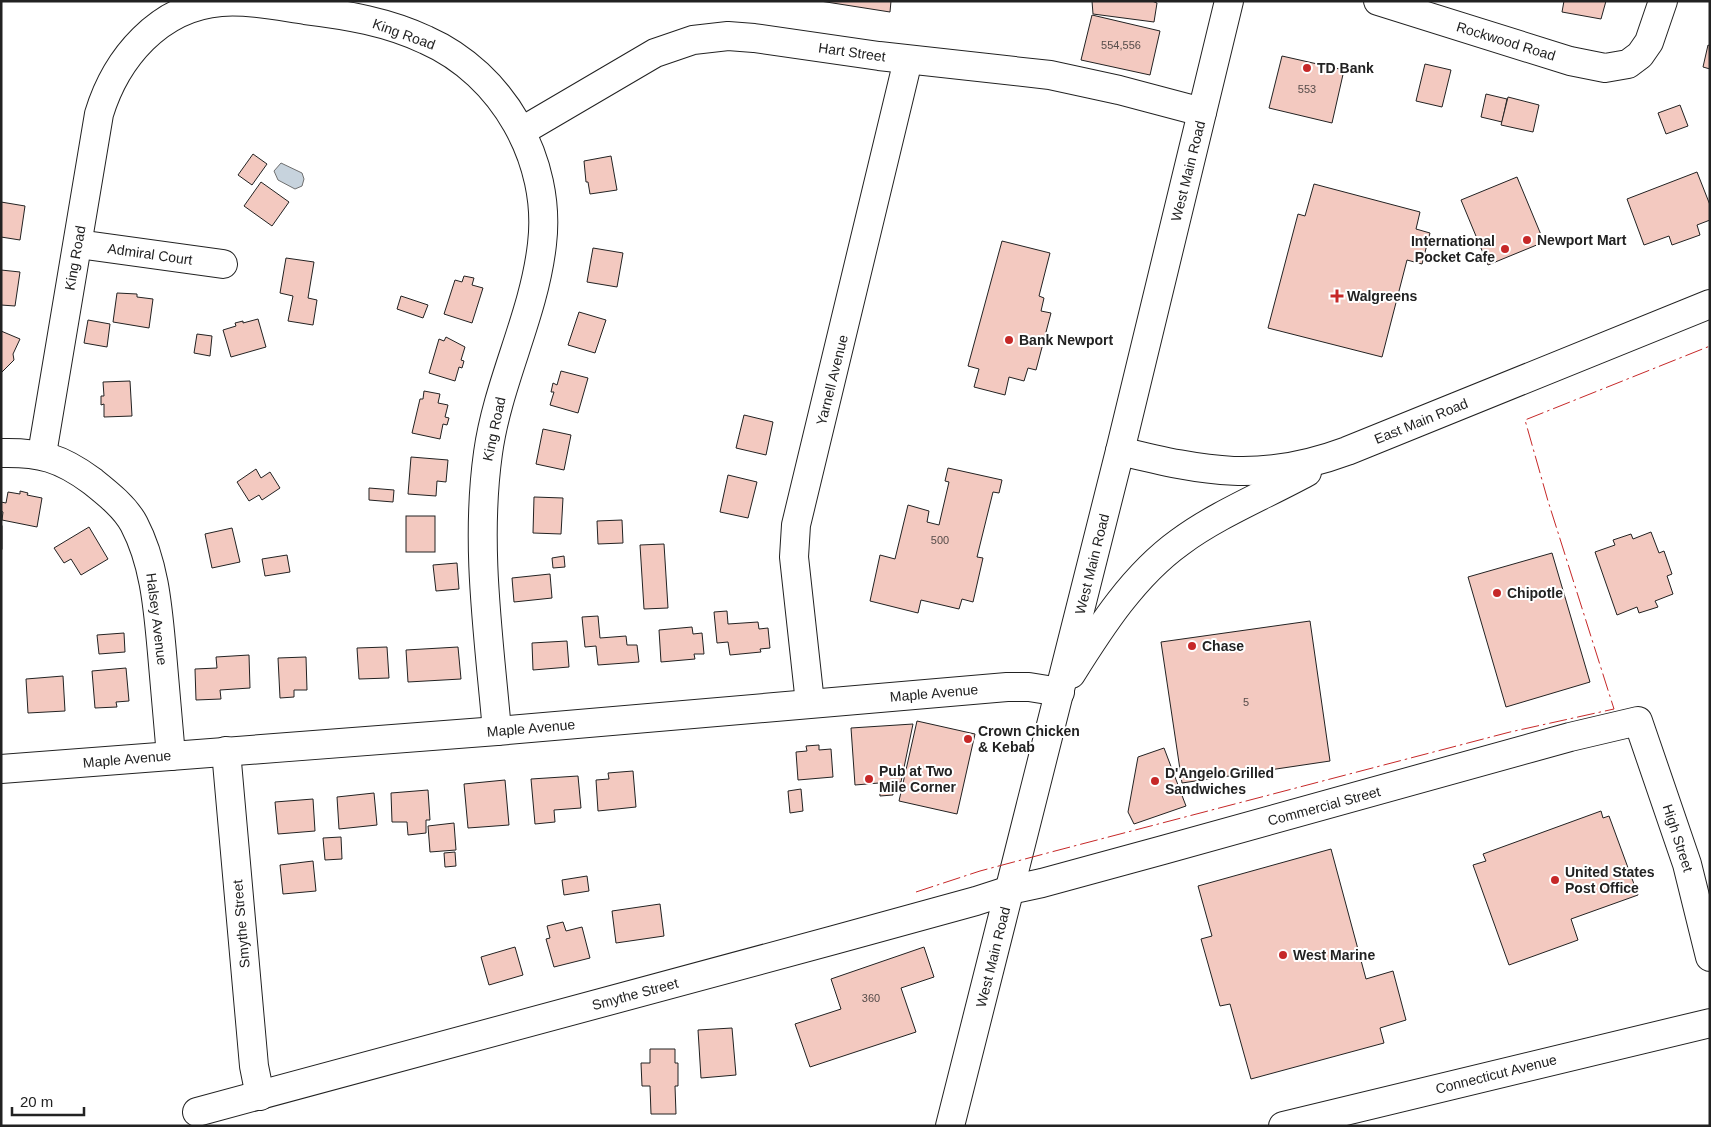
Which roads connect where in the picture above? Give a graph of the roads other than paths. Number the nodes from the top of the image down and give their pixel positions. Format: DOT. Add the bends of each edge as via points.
graph roads {
  1 [pos="1229,1"];
  2 [pos="1378,1"];
  3 [pos="1663,1"];
  4 [pos="908,60"];
  5 [pos="1202,112"];
  6 [pos="522,131"];
  7 [pos="78,244"];
  8 [pos="223,264"];
  9 [pos="1710,304"];
  10 [pos="1120,451"];
  11 [pos="1346,451"];
  12 [pos="1,452"];
  13 [pos="42,454"];
  14 [pos="1060,692"];
  15 [pos="810,703"];
  16 [pos="1638,721"];
  17 [pos="498,731"];
  18 [pos="226,751"];
  19 [pos="171,756"];
  20 [pos="1,769"];
  21 [pos="1010,890"];
  22 [pos="1710,958"];
  23 [pos="1710,1023"];
  24 [pos="260,1096"];
  25 [pos="197,1112"];
  26 [pos="950,1126"];
  27 [pos="1283,1126"];
  1 -- 5 [label="street, West Main Road"];
  2 -- 3 [label="street, Rockwood Road" via="1583,65 1614,68 1634,60 1649,42"];
  4 -- 5 [label="street, Hart Street" via="1050,75"];
  4 -- 6 [label="street, Hart Street" via="754,38 728,36 693,40 648,56"];
  4 -- 15 [label="street, Yarnell Avenue" via="795,536 794,556"];
  5 -- 10 [label="street, West Main Road"];
  6 -- 7 [label="street, King Road" via="494,91 469,66 428,40 373,21 329,13 243,1 199,6 151,30 128,55 107,88 99,114"];
  6 -- 17 [label="street, King Road" via="536,172 544,228 536,279 493,422 482,504 482,568"];
  7 -- 8 [label="street, Admiral Court"];
  7 -- 13 [label="street, King Road"];
  9 -- 11 [label="street, East Main Road"];
  10 -- 11 [label="street, East Main Road" via="1192,468 1248,473 1298,467"];
  10 -- 14 [label="street, West Main Road"];
  11 -- 14 [label="street" via="1204,527 1170,549 1141,578 1109,618"];
  12 -- 13 [label="street, Halsey Avenue"];
  13 -- 19 [label="street, Halsey Avenue" via="65,462 92,481 134,524 148,558 158,604"];
  14 -- 15 [label="street, Maple Avenue" via="1007,687"];
  14 -- 21 [label="street, West Main Road"];
  15 -- 17 [label="street, Maple Avenue"];
  16 -- 21 [label="street, Commercial Street"];
  16 -- 22 [label="street, High Street" via="1687,864"];
  17 -- 18 [label="street, Maple Avenue"];
  18 -- 19 [label="street, Maple Avenue"];
  18 -- 24 [label="street, Smythe Street" via="254,1066"];
  19 -- 20 [label="street, Maple Avenue"];
  21 -- 24 [label="street, Smythe Street" via="976,902"];
  21 -- 26 [label="street, West Main Road"];
  23 -- 27 [label="street, Connecticut Avenue"];
  24 -- 25 [label="street, Smythe Street"];
}
